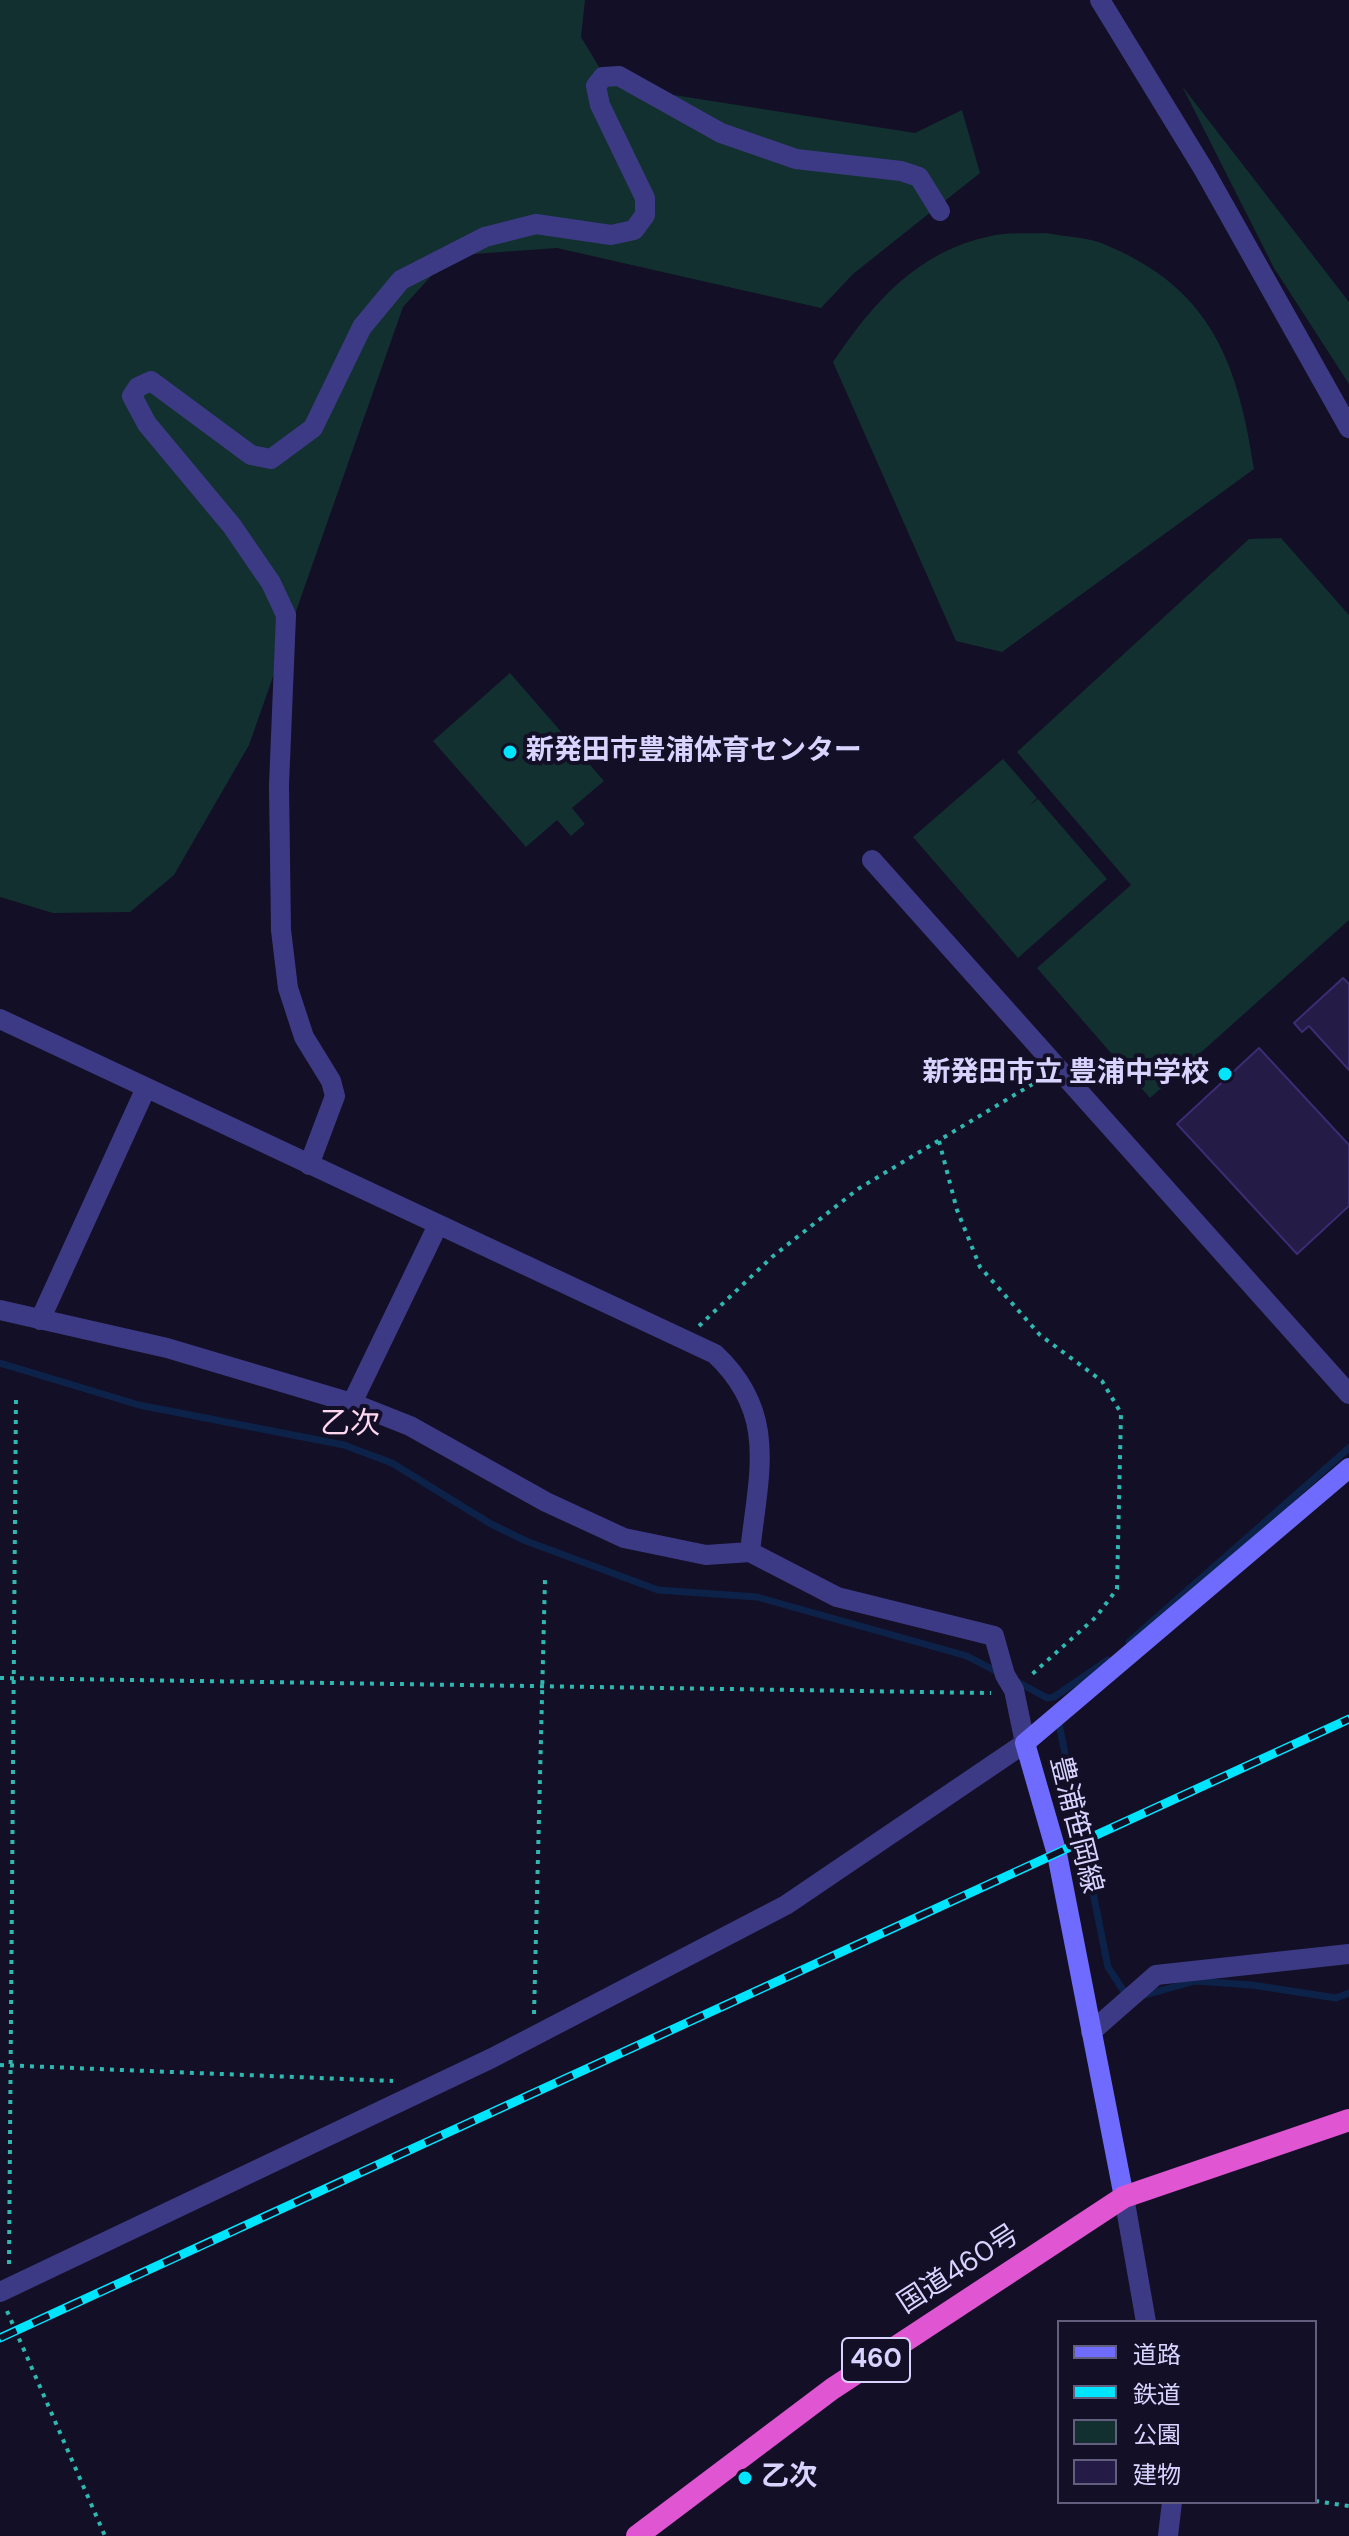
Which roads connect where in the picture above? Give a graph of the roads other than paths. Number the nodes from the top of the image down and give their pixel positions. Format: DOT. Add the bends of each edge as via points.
graph roads {
  1 [pos="1100,0"];
  2 [pos="940,211"];
  3 [pos="1349,428"];
  4 [pos="872,860"];
  5 [pos="0,1019"];
  6 [pos="146,1088"];
  7 [pos="309,1165"];
  8 [pos="437,1227"];
  9 [pos="0,1310"];
  10 [pos="40,1320"];
  11 [pos="1349,1394"];
  12 [pos="352,1403"];
  13 [pos="1349,1468"];
  14 [pos="750,1552"];
  15 [pos="1025,1743"];
  16 [pos="1349,1954"];
  17 [pos="1091,2032"];
  18 [pos="1349,2120"];
  19 [pos="1124,2197"];
  20 [pos="5,2296"];
  21 [pos="1146,2320"];
  22 [pos="1172,2504"];
  23 [pos="637,2536"];
  24 [pos="1168,2536"];
  1 -- 3 [label="street" via="1204,170"];
  2 -- 7 [label="street" via="919,177 796,159 721,133 619,76 603,77 596,86 600,105 645,198 645,215 634,230 611,235 536,224 485,237 401,280 362,327 313,428 271,459 251,455 151,381 132,396 147,424 232,526 286,615 279,785 281,930 288,988 304,1037 335,1096"];
  4 -- 11 [label="street"];
  5 -- 6 [label="street"];
  6 -- 7 [label="street"];
  6 -- 10 [label="street"];
  7 -- 8 [label="street"];
  8 -- 12 [label="street"];
  8 -- 14 [label="street" via="685,1339 715,1354 733,1371 758,1422 762,1443"];
  9 -- 10 [label="street"];
  10 -- 12 [label="street" via="167,1348"];
  12 -- 14 [label="street" via="410,1426 546,1502 624,1538 706,1555"];
  13 -- 15 [label="main road, 豊浦笹岡線"];
  14 -- 15 [label="street" via="837,1597 994,1636 1014,1690"];
  15 -- 17 [label="main road, 豊浦笹岡線" via="1057,1854"];
  15 -- 20 [label="street" via="786,1905 535,2036"];
  16 -- 17 [label="street" via="1156,1975"];
  17 -- 19 [label="main road, 豊浦笹岡線"];
  18 -- 19 [label="highway, 国道460号 / 460"];
  19 -- 21 [label="street"];
  19 -- 23 [label="highway, 国道460号 / 460" via="832,2389"];
  22 -- 24 [label="street"];
}
